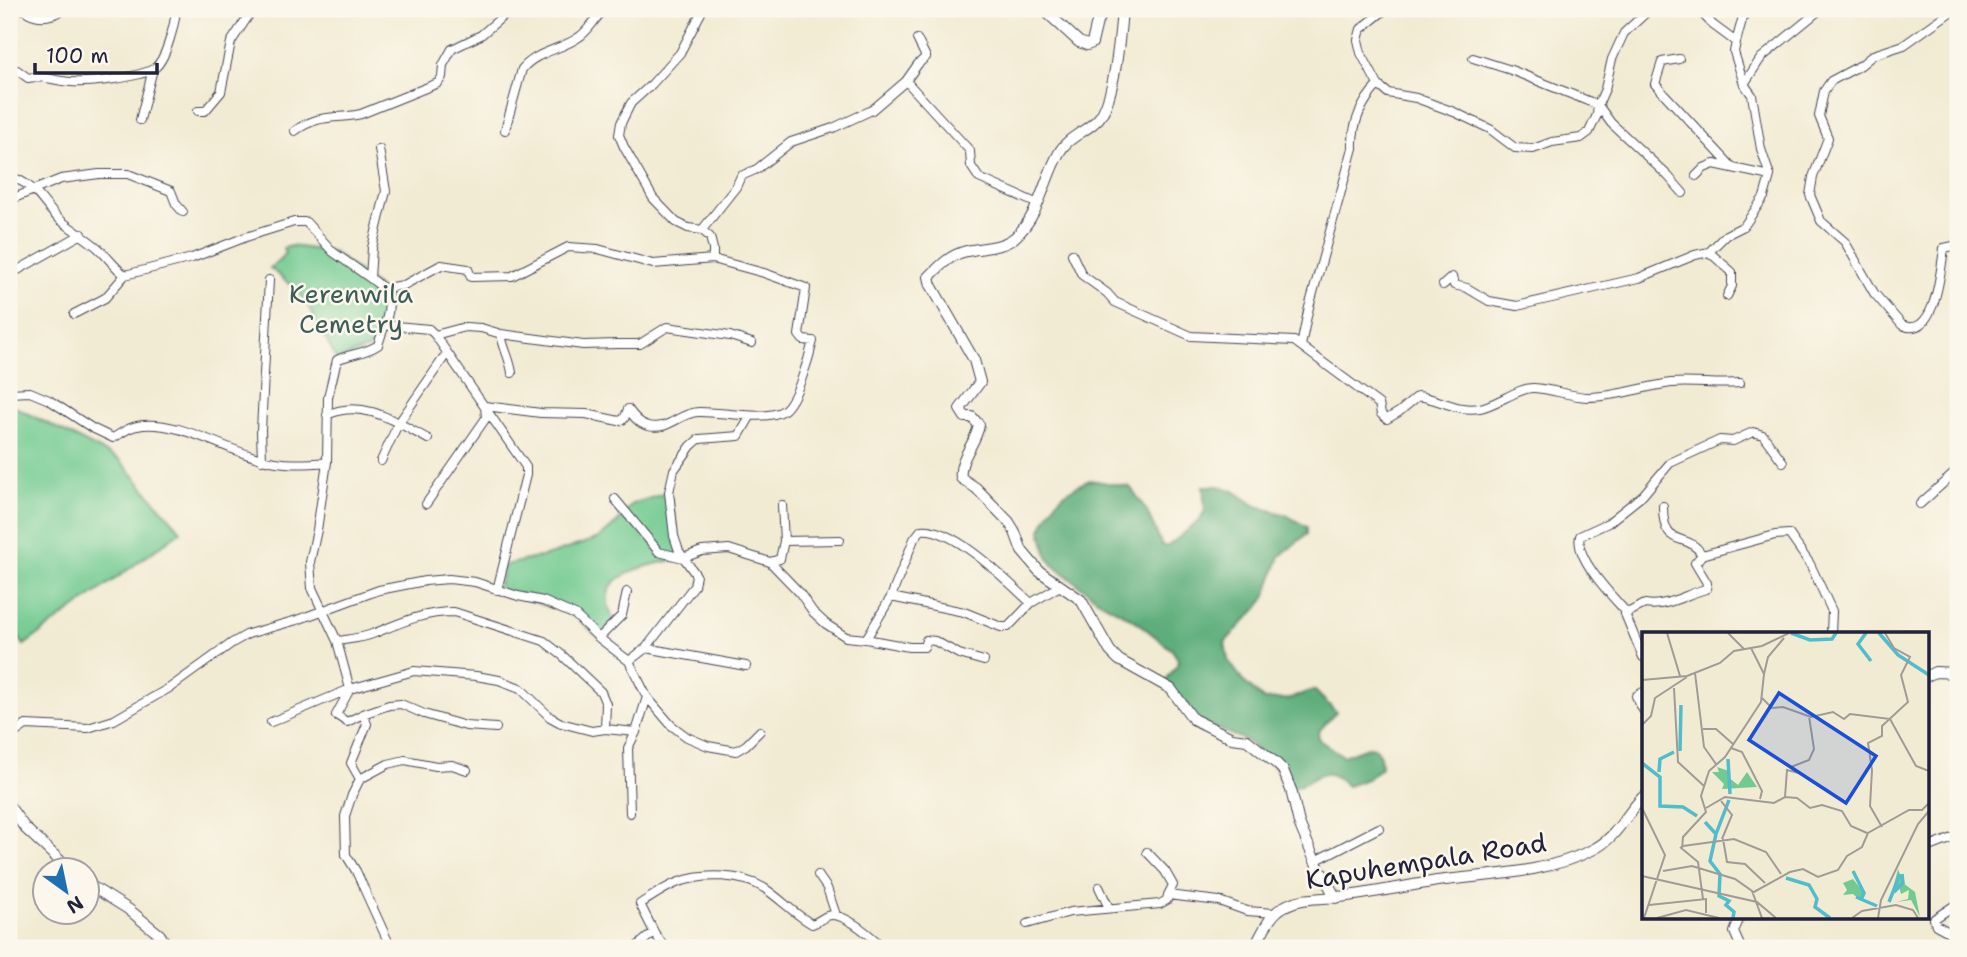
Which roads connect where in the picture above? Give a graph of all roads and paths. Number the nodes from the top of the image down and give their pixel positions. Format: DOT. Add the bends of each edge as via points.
graph roads {
  1 [pos="23,9"];
  2 [pos="64,9"];
  3 [pos="176,9"];
  4 [pos="253,9"];
  5 [pos="511,9"];
  6 [pos="584,9"];
  7 [pos="605,9"];
  8 [pos="703,9"];
  9 [pos="1043,9"];
  10 [pos="1106,9"];
  11 [pos="1122,9"];
  12 [pos="1386,9"];
  13 [pos="1650,9"];
  14 [pos="1698,9"];
  15 [pos="1745,9"];
  16 [pos="1821,9"];
  17 [pos="1952,9"];
  18 [pos="597,15"];
  19 [pos="917,39"];
  20 [pos="1737,42"];
  21 [pos="1473,58"];
  22 [pos="1679,59"];
  23 [pos="153,69"];
  24 [pos="9,73"];
  25 [pos="906,80"];
  26 [pos="1744,84"];
  27 [pos="1378,85"];
  28 [pos="1598,105"];
  29 [pos="198,111"];
  30 [pos="140,120"];
  31 [pos="505,130"];
  32 [pos="295,131"];
  33 [pos="379,149"];
  34 [pos="1732,167"];
  35 [pos="9,176"];
  36 [pos="1696,176"];
  37 [pos="1770,176"];
  38 [pos="35,189"];
  39 [pos="1683,193"];
  40 [pos="9,200"];
  41 [pos="1038,204"];
  42 [pos="183,212"];
  43 [pos="702,230"];
  44 [pos="82,234"];
  45 [pos="1958,245"];
  46 [pos="1709,252"];
  47 [pos="1072,254"];
  48 [pos="713,259"];
  49 [pos="9,275"];
  50 [pos="125,275"];
  51 [pos="370,278"];
  52 [pos="269,280"];
  53 [pos="1443,285"];
  54 [pos="385,288"];
  55 [pos="1727,296"];
  56 [pos="74,314"];
  57 [pos="385,325"];
  58 [pos="500,334"];
  59 [pos="435,335"];
  60 [pos="752,344"];
  61 [pos="1301,346"];
  62 [pos="447,353"];
  63 [pos="512,373"];
  64 [pos="1740,383"];
  65 [pos="9,393"];
  66 [pos="485,406"];
  67 [pos="327,415"];
  68 [pos="750,417"];
  69 [pos="398,424"];
  70 [pos="428,439"];
  71 [pos="262,460"];
  72 [pos="381,461"];
  73 [pos="327,462"];
  74 [pos="1783,463"];
  75 [pos="1958,470"];
  76 [pos="615,499"];
  77 [pos="1920,503"];
  78 [pos="426,504"];
  79 [pos="782,505"];
  80 [pos="1663,506"];
  81 [pos="840,540"];
  82 [pos="784,541"];
  83 [pos="1702,555"];
  84 [pos="683,558"];
  85 [pos="770,562"];
  86 [pos="1060,586"];
  87 [pos="497,590"];
  88 [pos="627,592"];
  89 [pos="891,597"];
  90 [pos="1031,603"];
  91 [pos="321,611"];
  92 [pos="1627,613"];
  93 [pos="1831,632"];
  94 [pos="599,638"];
  95 [pos="866,639"];
  96 [pos="337,641"];
  97 [pos="646,648"];
  98 [pos="1642,655"];
  99 [pos="629,661"];
  100 [pos="984,661"];
  101 [pos="746,666"];
  102 [pos="1958,673"];
  103 [pos="1928,676"];
  104 [pos="350,689"];
  105 [pos="1642,693"];
  106 [pos="647,697"];
  107 [pos="1642,708"];
  108 [pos="363,714"];
  109 [pos="271,722"];
  110 [pos="496,728"];
  111 [pos="605,729"];
  112 [pos="760,731"];
  113 [pos="636,732"];
  114 [pos="9,737"];
  115 [pos="467,770"];
  116 [pos="360,779"];
  117 [pos="1642,798"];
  118 [pos="9,806"];
  119 [pos="630,813"];
  120 [pos="1379,828"];
  121 [pos="1958,836"];
  122 [pos="1928,848"];
  123 [pos="1147,852"];
  124 [pos="55,856"];
  125 [pos="1315,861"];
  126 [pos="818,875"];
  127 [pos="1099,887"];
  128 [pos="102,893"];
  129 [pos="1168,895"];
  130 [pos="1336,898"];
  131 [pos="1958,903"];
  132 [pos="1108,908"];
  133 [pos="1274,913"];
  134 [pos="836,915"];
  135 [pos="1740,918"];
  136 [pos="1027,924"];
  137 [pos="654,932"];
  138 [pos="1958,937"];
  139 [pos="168,948"];
  140 [pos="391,948"];
  141 [pos="635,948"];
  142 [pos="665,948"];
  143 [pos="884,948"];
  144 [pos="1254,948"];
  145 [pos="1741,948"];
  1 -- 2 [label="street" via="52,16"];
  3 -- 23 [label="street" via="175,27"];
  4 -- 29 [label="street" via="231,42 221,92 205,111"];
  5 -- 32 [label="street" via="481,35 452,49 438,83 361,114 328,116"];
  6 -- 18 [label="street"];
  7 -- 18 [label="street"];
  8 -- 43 [label="street" via="680,53 631,103 620,135 666,214 688,228"];
  9 -- 10 [label="street" via="1087,45"];
  11 -- 41 [label="street" via="1110,90 1099,118 1060,151"];
  12 -- 27 [label="street" via="1361,29 1358,40"];
  13 -- 28 [label="street" via="1624,33"];
  14 -- 20 [label="street"];
  15 -- 20 [label="street"];
  16 -- 26 [label="street" via="1762,58"];
  17 -- 45 [label="street" via="1904,45 1873,55 1824,90 1819,116 1828,138 1810,195 1821,221 1845,242 1874,293 1907,327 1916,326 1928,315 1937,298 1944,248"];
  18 -- 31 [label="street" via="581,36 522,69"];
  19 -- 25 [label="street" via="926,57"];
  20 -- 26 [label="street" via="1734,52"];
  21 -- 28 [label="street"];
  22 -- 34 [label="street" via="1662,62 1655,83"];
  23 -- 24 [label="street" via="75,83 28,78 17,70"];
  23 -- 30 [label="street"];
  25 -- 41 [label="street" via="970,151 971,166 979,178"];
  25 -- 43 [label="street" via="872,110 792,142 741,176"];
  26 -- 37 [label="street" via="1752,95"];
  27 -- 28 [label="street" via="1388,93 1454,111 1515,148 1533,149 1581,138 1589,132"];
  27 -- 61 [label="street" via="1367,96 1353,132 1353,148"];
  28 -- 39 [label="street"];
  33 -- 51 [label="street" via="386,191"];
  34 -- 36 [label="street" via="1714,164"];
  34 -- 37 [label="street"];
  35 -- 38 [label="street"];
  37 -- 46 [label="street" via="1764,197 1744,226"];
  38 -- 40 [label="street"];
  38 -- 42 [label="street" via="61,179 128,174 171,191"];
  38 -- 44 [label="street" via="58,217"];
  41 -- 86 [label="street" via="1014,237 1001,245 961,252 929,277 974,360 980,382 960,409 979,425 975,442 966,452 961,478 1009,522 1026,558"];
  43 -- 48 [label="street" via="709,237"];
  44 -- 49 [label="street"];
  44 -- 50 [label="street"];
  46 -- 53 [label="street" via="1639,278 1517,306 1489,301 1454,285 1452,278"];
  46 -- 55 [label="street" via="1732,272"];
  47 -- 61 [label="street" via="1082,275 1115,302 1191,336 1294,341"];
  48 -- 54 [label="street" via="653,264 598,249 568,247 512,276 471,277 467,269 440,265 404,285"];
  48 -- 68 [label="street" via="806,288 799,335 813,341 801,381 791,403 781,412"];
  50 -- 51 [label="street" via="306,222 333,251"];
  50 -- 56 [label="street" via="106,298"];
  51 -- 54 [label="street"];
  52 -- 71 [label="street"];
  54 -- 57 [label="street" via="390,297"];
  57 -- 59 [label="street" via="429,329"];
  57 -- 67 [label="street" via="378,345 337,360"];
  58 -- 59 [label="street" via="465,327"];
  58 -- 60 [label="street" via="583,345 640,344 667,327 730,336"];
  58 -- 63 [label="street"];
  59 -- 62 [label="street"];
  61 -- 64 [label="street" via="1379,404 1387,419 1418,396 1454,408 1478,408 1531,387 1585,397 1672,383"];
  62 -- 66 [label="street"];
  62 -- 69 [label="street"];
  65 -- 71 [label="street" via="30,391 113,438 135,426 151,424 188,432"];
  66 -- 68 [label="street" via="619,421 628,409 646,426 657,427 671,425 687,413"];
  66 -- 78 [label="street" via="486,418"];
  66 -- 87 [label="street" via="526,467"];
  67 -- 69 [label="street" via="340,409 367,409"];
  67 -- 73 [label="street"];
  68 -- 84 [label="street" via="739,436 699,439 674,470 669,492 674,536"];
  69 -- 70 [label="street"];
  69 -- 72 [label="street"];
  71 -- 73 [label="street"];
  73 -- 91 [label="street" via="310,562 312,588"];
  74 -- 92 [label="street" via="1763,435 1753,432 1733,441 1720,440 1670,463 1643,495 1608,523 1580,536 1578,544 1585,560"];
  75 -- 77 [label="street"];
  76 -- 84 [label="street" via="659,552"];
  79 -- 82 [label="street"];
  80 -- 83 [label="street" via="1663,526 1669,534"];
  81 -- 82 [label="street"];
  82 -- 85 [label="street" via="780,559"];
  83 -- 92 [label="street" via="1695,563 1706,589"];
  83 -- 93 [label="street" via="1789,534 1810,564 1832,611"];
  84 -- 85 [label="street" via="729,549"];
  84 -- 97 [label="street" via="696,575 695,586"];
  85 -- 95 [label="street" via="826,624 846,637"];
  86 -- 90 [label="street"];
  86 -- 125 [label="street" via="1081,600 1119,660 1171,689 1193,719 1232,738 1247,740 1277,764 1287,779"];
  87 -- 91 [label="street" via="475,582 425,581 379,590"];
  87 -- 94 [label="street" via="543,601 575,615"];
  88 -- 94 [label="street" via="622,615"];
  89 -- 90 [label="street" via="964,612 1001,627 1008,627"];
  89 -- 90 [label="street" via="914,539 921,530 930,529 985,561"];
  89 -- 95 [label="street"];
  91 -- 96 [label="street"];
  91 -- 114 [label="street" via="248,634 114,720 88,728 26,725"];
  92 -- 98 [label="street"];
  94 -- 99 [label="street"];
  95 -- 100 [label="street" via="909,648 924,648 926,640 935,641"];
  96 -- 104 [label="street"];
  96 -- 111 [label="street" via="373,634 405,620 454,612 544,641 601,692 606,704"];
  97 -- 99 [label="street"];
  97 -- 101 [label="street"];
  99 -- 106 [label="street"];
  102 -- 103 [label="street"];
  104 -- 108 [label="street" via="336,715 347,722"];
  104 -- 109 [label="street"];
  104 -- 111 [label="street" via="414,671 476,676 520,688 561,723 592,731"];
  105 -- 107 [label="street" via="1636,696"];
  106 -- 112 [label="street" via="679,731 708,746 736,751"];
  106 -- 113 [label="street"];
  108 -- 110 [label="street" via="401,704 466,726"];
  108 -- 116 [label="street" via="367,724 351,763"];
  111 -- 113 [label="street"];
  113 -- 119 [label="street" via="628,748"];
  115 -- 116 [label="street" via="405,760"];
  116 -- 140 [label="street" via="345,816 346,855"];
  117 -- 130 [label="street, Kapuhempala Road" via="1612,838 1575,858 1531,870"];
  118 -- 124 [label="street"];
  120 -- 125 [label="street"];
  121 -- 122 [label="street"];
  123 -- 129 [label="street" via="1173,885"];
  125 -- 130 [label="street"];
  126 -- 134 [label="street"];
  127 -- 132 [label="street"];
  128 -- 139 [label="street" via="160,935"];
  129 -- 132 [label="street" via="1160,904"];
  129 -- 133 [label="street"];
  130 -- 133 [label="street, Kapuhempala Road" via="1308,899"];
  131 -- 138 [label="street" via="1934,919 1936,925"];
  132 -- 136 [label="street"];
  133 -- 144 [label="street, Kapuhempala Road"];
  134 -- 137 [label="street" via="813,924 757,884 698,878 669,886 640,904"];
  134 -- 143 [label="street"];
  135 -- 145 [label="street" via="1734,932"];
  137 -- 141 [label="street"];
  137 -- 142 [label="street"];
}
